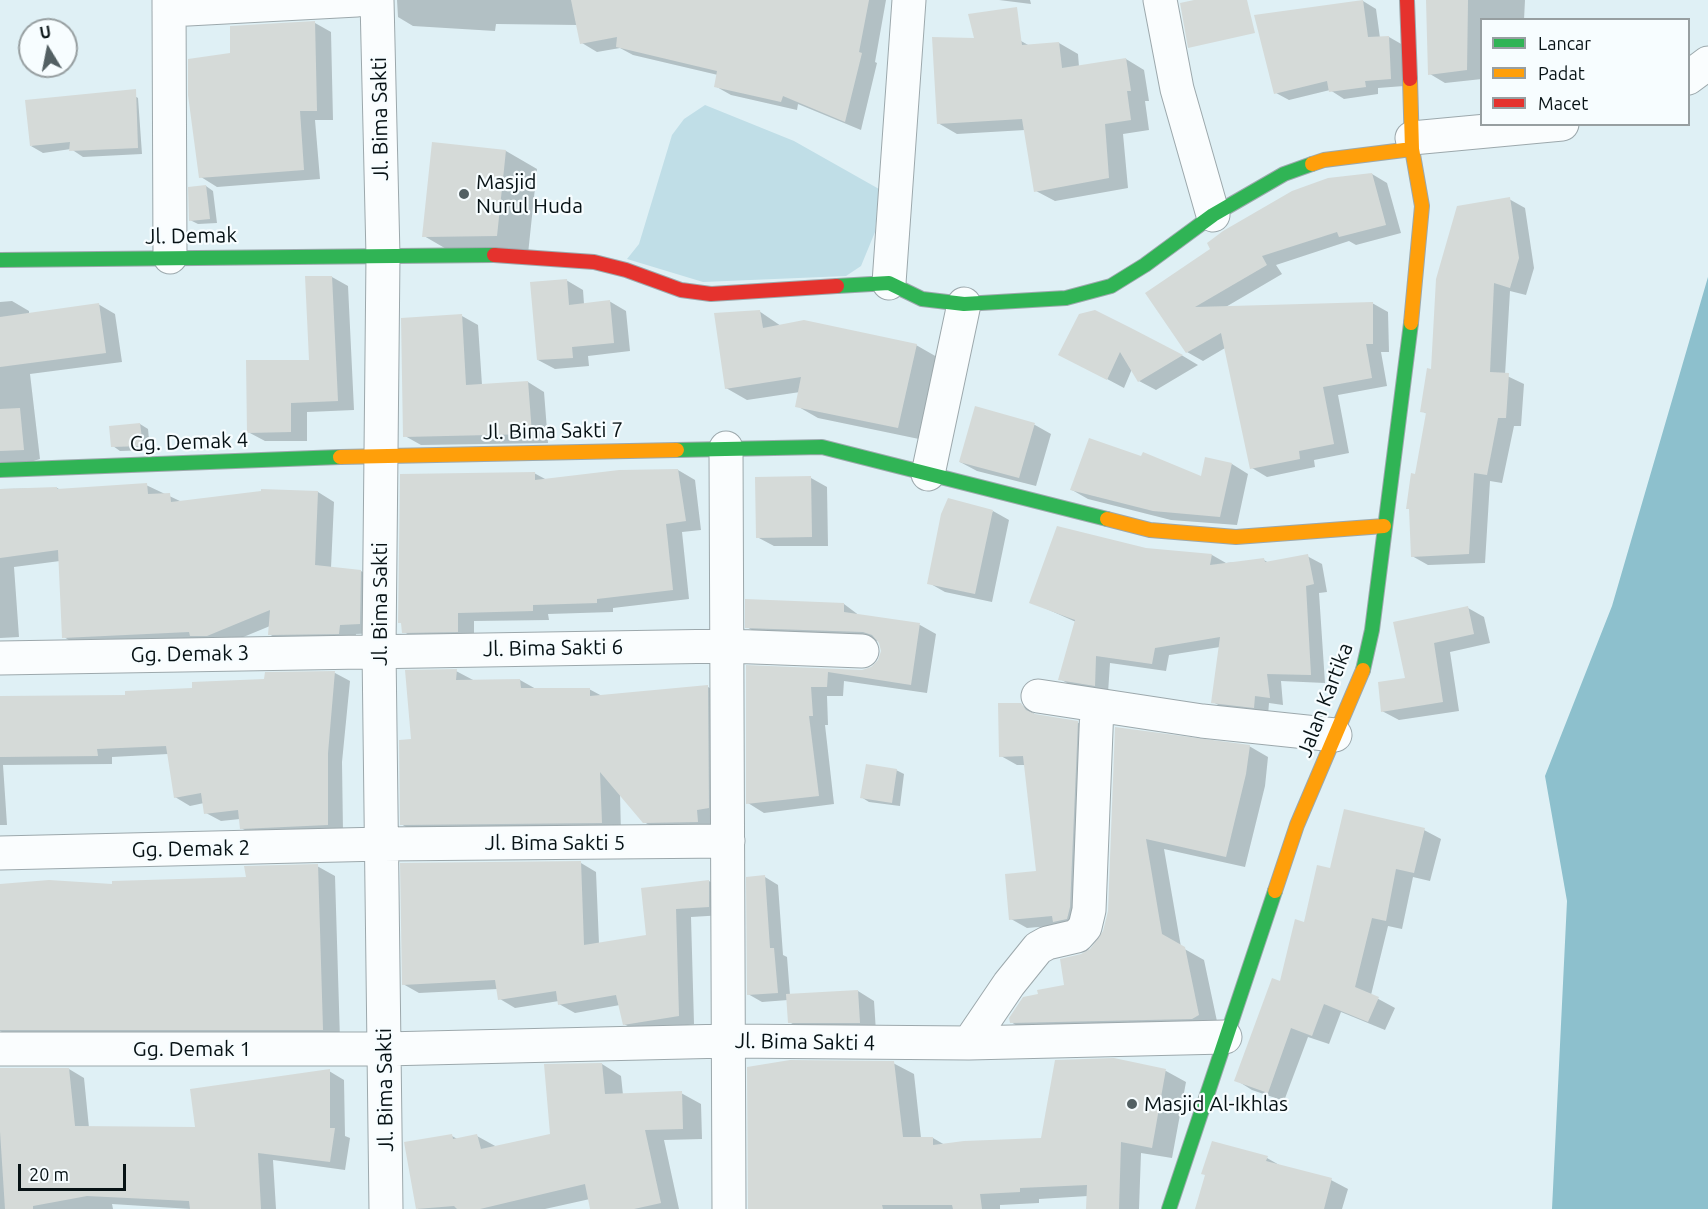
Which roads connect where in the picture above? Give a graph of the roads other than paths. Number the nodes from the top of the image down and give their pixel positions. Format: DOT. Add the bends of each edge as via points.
graph roads {
  1 [pos="357,0"];
  2 [pos="377,0"];
  3 [pos="909,0"];
  4 [pos="1160,0"];
  5 [pos="1407,0"];
  6 [pos="169,5"];
  7 [pos="1708,63"];
  8 [pos="1690,77"];
  9 [pos="1547,126"];
  10 [pos="1412,144"];
  11 [pos="1213,215"];
  12 [pos="383,255"];
  13 [pos="170,257"];
  14 [pos="0,260"];
  15 [pos="889,283"];
  16 [pos="964,304"];
  17 [pos="726,448"];
  18 [pos="380,456"];
  19 [pos="0,470"];
  20 [pos="928,474"];
  21 [pos="1384,526"];
  22 [pos="727,646"];
  23 [pos="379,650"];
  24 [pos="862,651"];
  25 [pos="0,658"];
  26 [pos="1038,696"];
  27 [pos="1097,705"];
  28 [pos="1335,735"];
  29 [pos="728,841"];
  30 [pos="383,844"];
  31 [pos="0,853"];
  32 [pos="1225,1037"];
  33 [pos="728,1041"];
  34 [pos="969,1043"];
  35 [pos="384,1048"];
  36 [pos="0,1049"];
  37 [pos="386,1209"];
  38 [pos="729,1209"];
  39 [pos="1169,1209"];
  1 -- 6 [label="street"];
  2 -- 12 [label="street, Jl. Bima Sakti"];
  3 -- 15 [label="street"];
  4 -- 11 [label="street" via="1177,90"];
  5 -- 10 [label="street, Jalan Kartika"];
  6 -- 13 [label="street"];
  7 -- 8 [label="street"];
  9 -- 10 [label="street"];
  10 -- 11 [label="street" via="1324,160 1284,174"];
  10 -- 21 [label="street, Jalan Kartika" via="1422,206 1418,263"];
  11 -- 16 [label="street" via="1111,286 1066,298"];
  12 -- 13 [label="street, Jl. Demak"];
  12 -- 15 [label="street, Jl. Demak" via="511,255 594,262 681,290 711,294"];
  12 -- 18 [label="street, Jl. Bima Sakti"];
  13 -- 14 [label="street, Jl. Demak"];
  15 -- 16 [label="street" via="922,299"];
  16 -- 20 [label="street"];
  17 -- 18 [label="street, Jl. Bima Sakti 7"];
  17 -- 20 [label="street, Jl. Bima Sakti 7" via="822,447"];
  17 -- 22 [label="street"];
  18 -- 19 [label="street, Gg. Demak 4"];
  18 -- 23 [label="street, Jl. Bima Sakti"];
  20 -- 21 [label="street, Jl. Bima Sakti 7" via="1150,530 1236,537"];
  21 -- 28 [label="street, Jalan Kartika" via="1366,663"];
  22 -- 23 [label="street, Jl. Bima Sakti 6"];
  22 -- 24 [label="street, Jl. Bima Sakti 6"];
  22 -- 29 [label="street"];
  23 -- 25 [label="street, Gg. Demak 3"];
  23 -- 30 [label="street, Jl. Bima Sakti"];
  26 -- 27 [label="street"];
  27 -- 28 [label="street"];
  27 -- 34 [label="street" via="1086,927 1077,936 1038,948"];
  28 -- 32 [label="street, Jalan Kartika" via="1297,825"];
  29 -- 30 [label="street, Jl. Bima Sakti 5"];
  29 -- 33 [label="street"];
  30 -- 31 [label="street, Gg. Demak 2"];
  30 -- 35 [label="street, Jl. Bima Sakti"];
  32 -- 34 [label="street, Jl. Bima Sakti 4"];
  32 -- 39 [label="street, Jalan Kartika"];
  33 -- 34 [label="street, Jl. Bima Sakti 4"];
  33 -- 35 [label="street, Jl. Bima Sakti 4"];
  33 -- 38 [label="street"];
  35 -- 36 [label="street, Gg. Demak 1"];
  35 -- 37 [label="street, Jl. Bima Sakti"];
}
